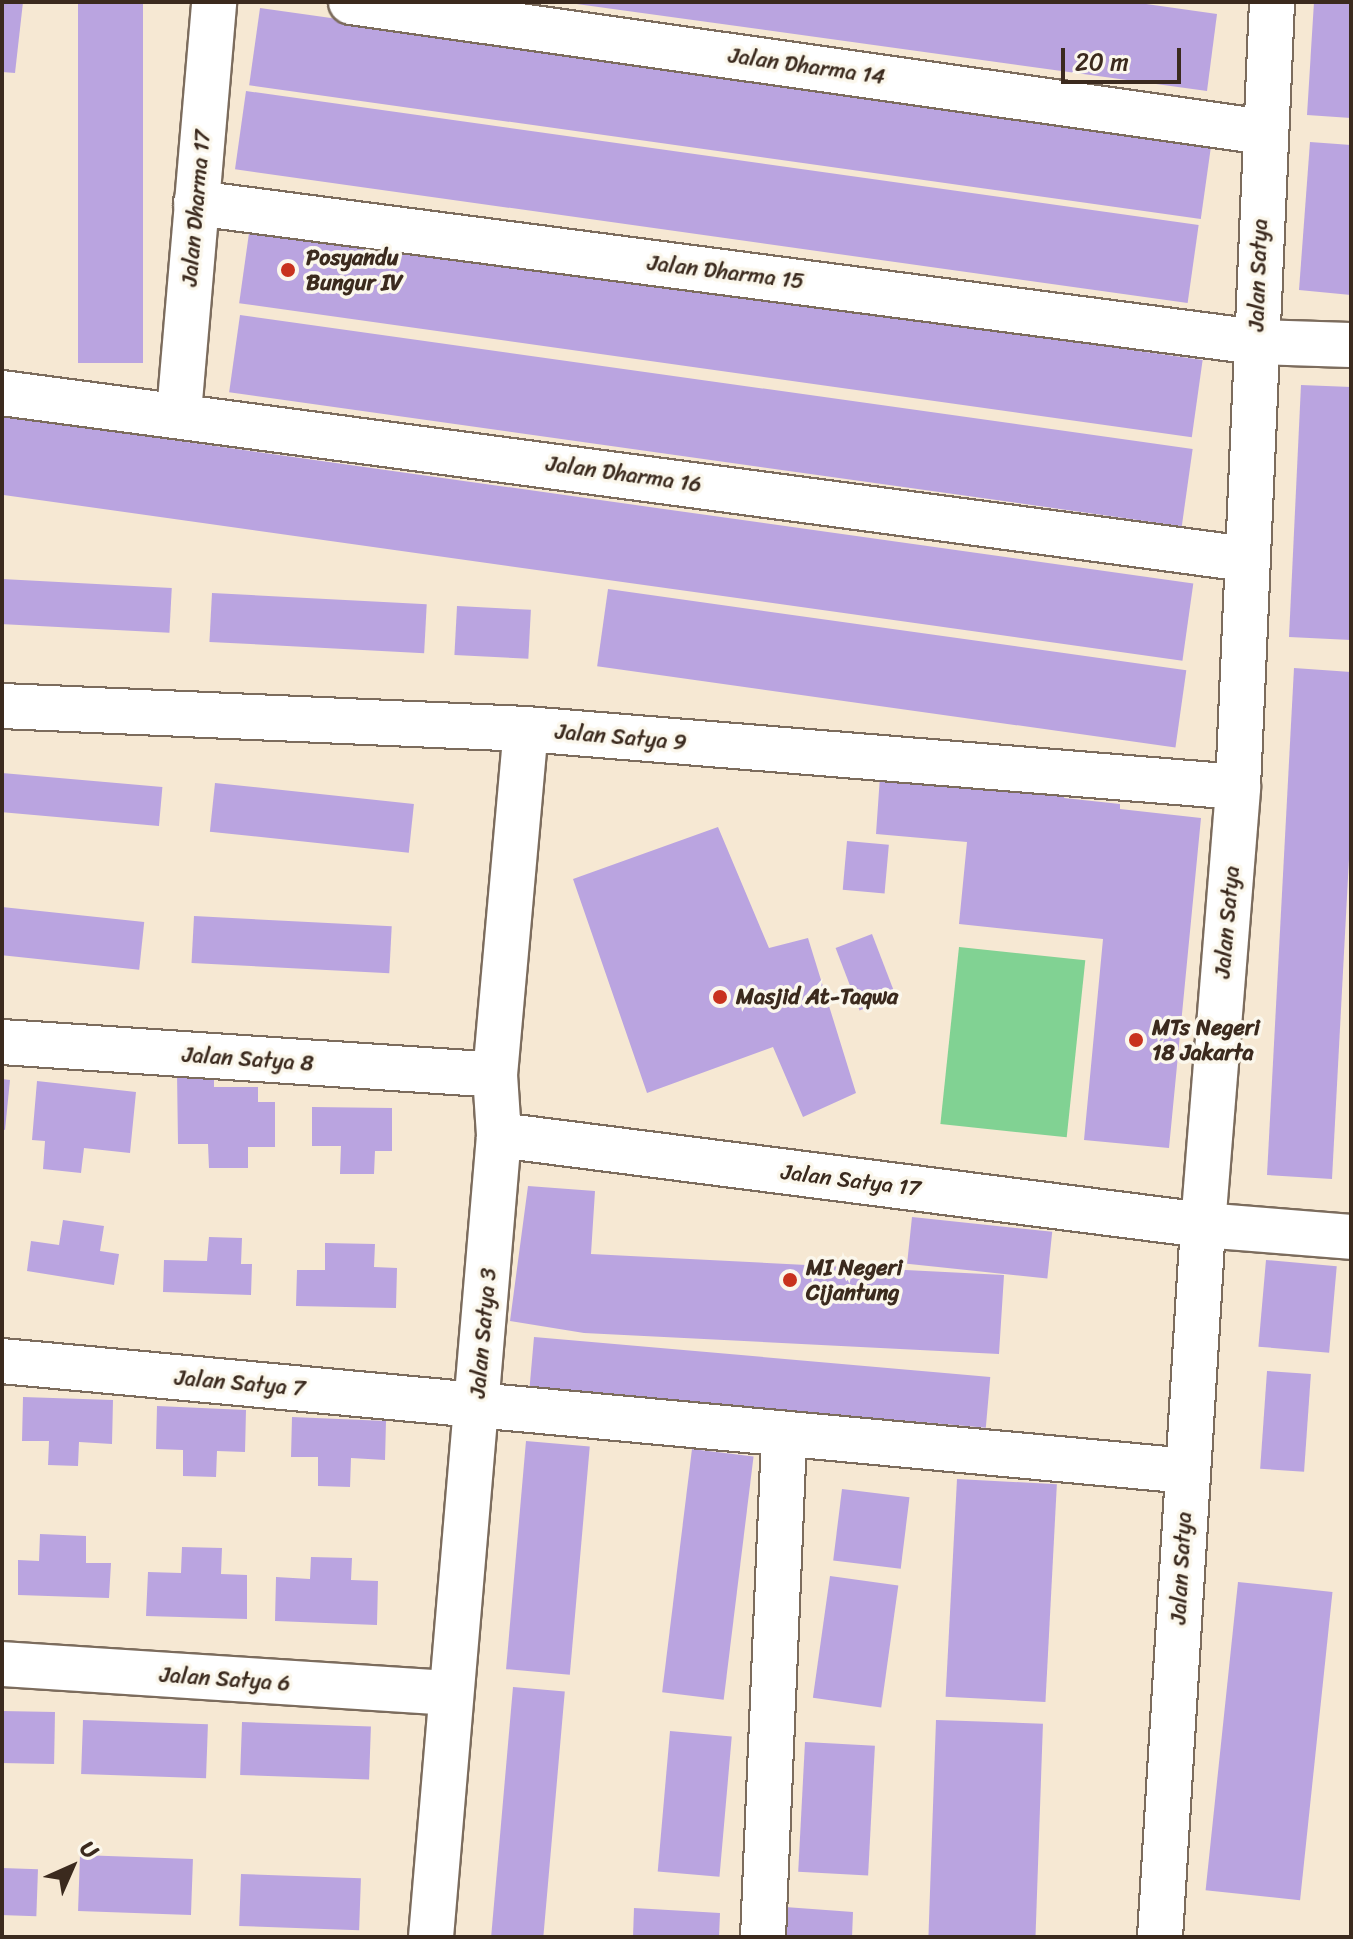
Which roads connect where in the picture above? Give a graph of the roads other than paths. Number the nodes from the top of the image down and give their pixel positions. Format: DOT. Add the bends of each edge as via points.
graph roads {
  1 [pos="214,2"];
  2 [pos="351,2"];
  3 [pos="1272,2"];
  4 [pos="1264,132"];
  5 [pos="196,203"];
  6 [pos="1256,342"];
  7 [pos="1351,345"];
  8 [pos="2,393"];
  9 [pos="179,413"];
  10 [pos="1246,559"];
  11 [pos="2,706"];
  12 [pos="526,729"];
  13 [pos="1238,787"];
  14 [pos="2,1042"];
  15 [pos="495,1075"];
  16 [pos="499,1135"];
  17 [pos="1203,1225"];
  18 [pos="1351,1237"];
  19 [pos="2,1361"];
  20 [pos="477,1406"];
  21 [pos="784,1437"];
  22 [pos="1187,1471"];
  23 [pos="2,1664"];
  24 [pos="449,1693"];
  25 [pos="431,1937"];
  26 [pos="763,1937"];
  27 [pos="1160,1937"];
  1 -- 5 [label="street, Jalan Dharma 17"];
  2 -- 4 [label="street, Jalan Dharma 14"];
  3 -- 4 [label="street, Jalan Satya"];
  4 -- 6 [label="street, Jalan Satya"];
  5 -- 6 [label="street, Jalan Dharma 15"];
  5 -- 9 [label="street, Jalan Dharma 17"];
  6 -- 7 [label="street, Jalan Dharma 15"];
  6 -- 10 [label="street, Jalan Satya"];
  8 -- 9 [label="street, Jalan Dharma 16"];
  9 -- 10 [label="street, Jalan Dharma 16"];
  10 -- 13 [label="street, Jalan Satya"];
  11 -- 12 [label="street, Jalan Satya 9"];
  12 -- 13 [label="street, Jalan Satya 9"];
  12 -- 15 [label="street, Jalan Satya 3"];
  13 -- 17 [label="street, Jalan Satya"];
  14 -- 15 [label="street, Jalan Satya 8"];
  15 -- 16 [label="street, Jalan Satya 3"];
  16 -- 17 [label="street, Jalan Satya 17"];
  16 -- 20 [label="street, Jalan Satya 3"];
  17 -- 18 [label="street, Jalan Satya 17"];
  17 -- 22 [label="street, Jalan Satya"];
  19 -- 20 [label="street, Jalan Satya 7"];
  20 -- 21 [label="street, Jalan Satya 7"];
  20 -- 24 [label="street, Jalan Satya 3"];
  21 -- 22 [label="street, Jalan Satya 7"];
  21 -- 26 [label="street"];
  22 -- 27 [label="street, Jalan Satya"];
  23 -- 24 [label="street, Jalan Satya 6"];
  24 -- 25 [label="street, Jalan Satya 3"];
}
